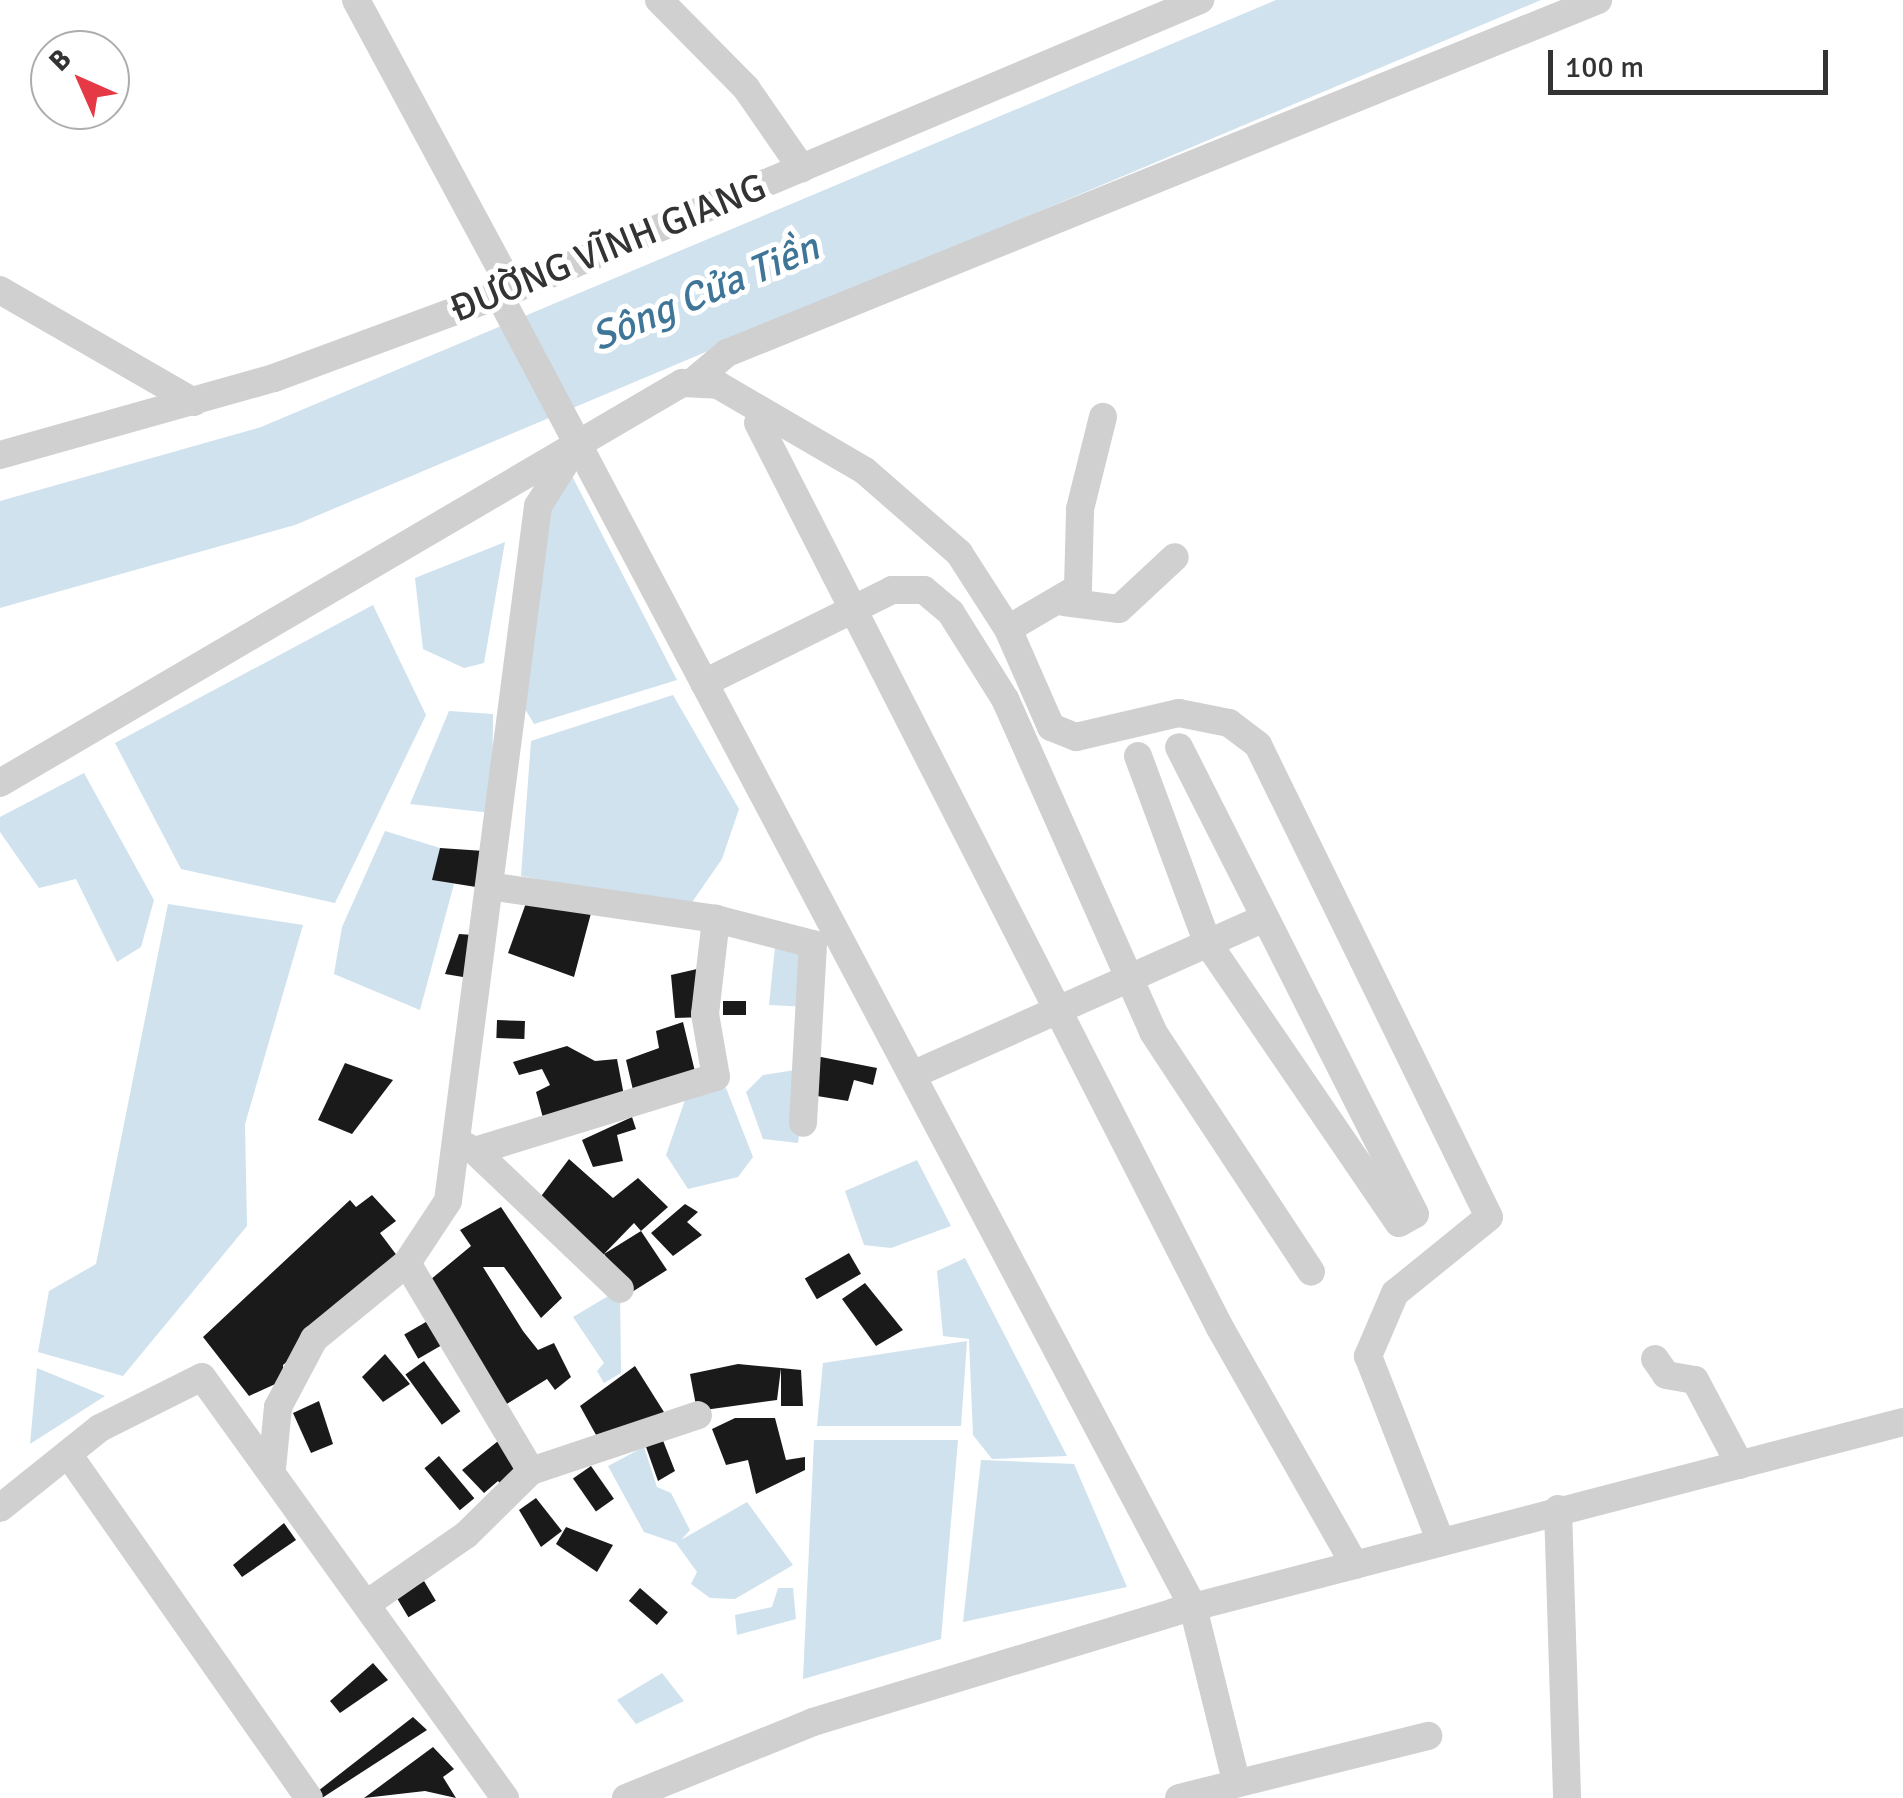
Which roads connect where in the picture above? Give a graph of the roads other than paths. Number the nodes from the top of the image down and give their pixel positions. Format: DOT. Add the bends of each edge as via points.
graph roads {
  1 [pos="356,0"];
  2 [pos="659,0"];
  3 [pos="1200,0"];
  4 [pos="1598,0"];
  5 [pos="802,169"];
  6 [pos="0,290"];
  7 [pos="508,301"];
  8 [pos="695,380"];
  9 [pos="194,402"];
  10 [pos="1103,417"];
  11 [pos="758,423"];
  12 [pos="573,435"];
  13 [pos="0,455"];
  14 [pos="1175,557"];
  15 [pos="1064,602"];
  16 [pos="852,603"];
  17 [pos="1008,629"];
  18 [pos="704,682"];
  19 [pos="1178,747"];
  20 [pos="1138,756"];
  21 [pos="0,783"];
  22 [pos="495,887"];
  23 [pos="1264,918"];
  24 [pos="716,920"];
  25 [pos="1207,942"];
  26 [pos="1124,978"];
  27 [pos="1055,1006"];
  28 [pos="912,1076"];
  29 [pos="803,1123"];
  30 [pos="465,1146"];
  31 [pos="407,1263"];
  32 [pos="1312,1272"];
  33 [pos="620,1289"];
  34 [pos="1655,1358"];
  35 [pos="698,1415"];
  36 [pos="1903,1422"];
  37 [pos="68,1454"];
  38 [pos="1740,1465"];
  39 [pos="272,1469"];
  40 [pos="531,1471"];
  41 [pos="0,1508"];
  42 [pos="1558,1509"];
  43 [pos="1441,1542"];
  44 [pos="1354,1565"];
  45 [pos="368,1603"];
  46 [pos="1193,1607"];
  47 [pos="1428,1736"];
  48 [pos="1236,1781"];
  49 [pos="309,1798"];
  50 [pos="505,1798"];
  51 [pos="626,1798"];
  52 [pos="1179,1798"];
  53 [pos="1567,1798"];
  1 -- 7 [label="street"];
  2 -- 5 [label="street" via="746,88"];
  3 -- 5 [label="street, ĐƯỜNG VĨNH GIANG"];
  4 -- 8 [label="street" via="727,352"];
  5 -- 7 [label="street, ĐƯỜNG VĨNH GIANG"];
  6 -- 9 [label="street"];
  7 -- 9 [label="street, ĐƯỜNG VĨNH GIANG"];
  7 -- 12 [label="street"];
  8 -- 12 [label="street"];
  8 -- 17 [label="street" via="718,385 890,488 968,564"];
  9 -- 13 [label="street, ĐƯỜNG VĨNH GIANG"];
  10 -- 15 [label="street" via="1080,509 1081,582"];
  11 -- 16 [label="street"];
  12 -- 18 [label="street"];
  12 -- 21 [label="street"];
  12 -- 22 [label="street" via="538,506"];
  14 -- 15 [label="street" via="1119,609"];
  15 -- 17 [label="street"];
  16 -- 18 [label="street"];
  16 -- 26 [label="street" via="924,590 952,614 1004,699"];
  16 -- 27 [label="street"];
  17 -- 43 [label="street" via="1052,727 1076,737 1179,713 1229,723 1258,745 1477,1180 1489,1218 1395,1292 1368,1356"];
  18 -- 28 [label="street"];
  19 -- 23 [label="street"];
  20 -- 25 [label="street"];
  22 -- 24 [label="street"];
  22 -- 30 [label="street"];
  23 -- 25 [label="street"];
  23 -- 25 [label="street" via="1415,1214 1399,1223"];
  24 -- 29 [label="street" via="816,947"];
  24 -- 30 [label="street" via="705,1014 714,1080"];
  25 -- 26 [label="street"];
  26 -- 27 [label="street"];
  26 -- 32 [label="street"];
  27 -- 28 [label="street"];
  27 -- 44 [label="street"];
  28 -- 46 [label="street"];
  30 -- 31 [label="street" via="448,1202"];
  30 -- 33 [label="street"];
  31 -- 39 [label="street" via="314,1339 278,1408"];
  31 -- 40 [label="street"];
  34 -- 38 [label="street" via="1666,1375 1695,1380"];
  35 -- 40 [label="street"];
  36 -- 38 [label="street"];
  37 -- 39 [label="street" via="202,1377"];
  37 -- 41 [label="street"];
  37 -- 49 [label="street"];
  38 -- 42 [label="street"];
  39 -- 45 [label="street"];
  40 -- 45 [label="street" via="466,1535"];
  42 -- 43 [label="street"];
  42 -- 53 [label="street"];
  43 -- 44 [label="street"];
  44 -- 46 [label="street"];
  45 -- 50 [label="street"];
  46 -- 48 [label="street"];
  46 -- 51 [label="street" via="813,1722"];
  47 -- 48 [label="street"];
  48 -- 52 [label="street"];
}
